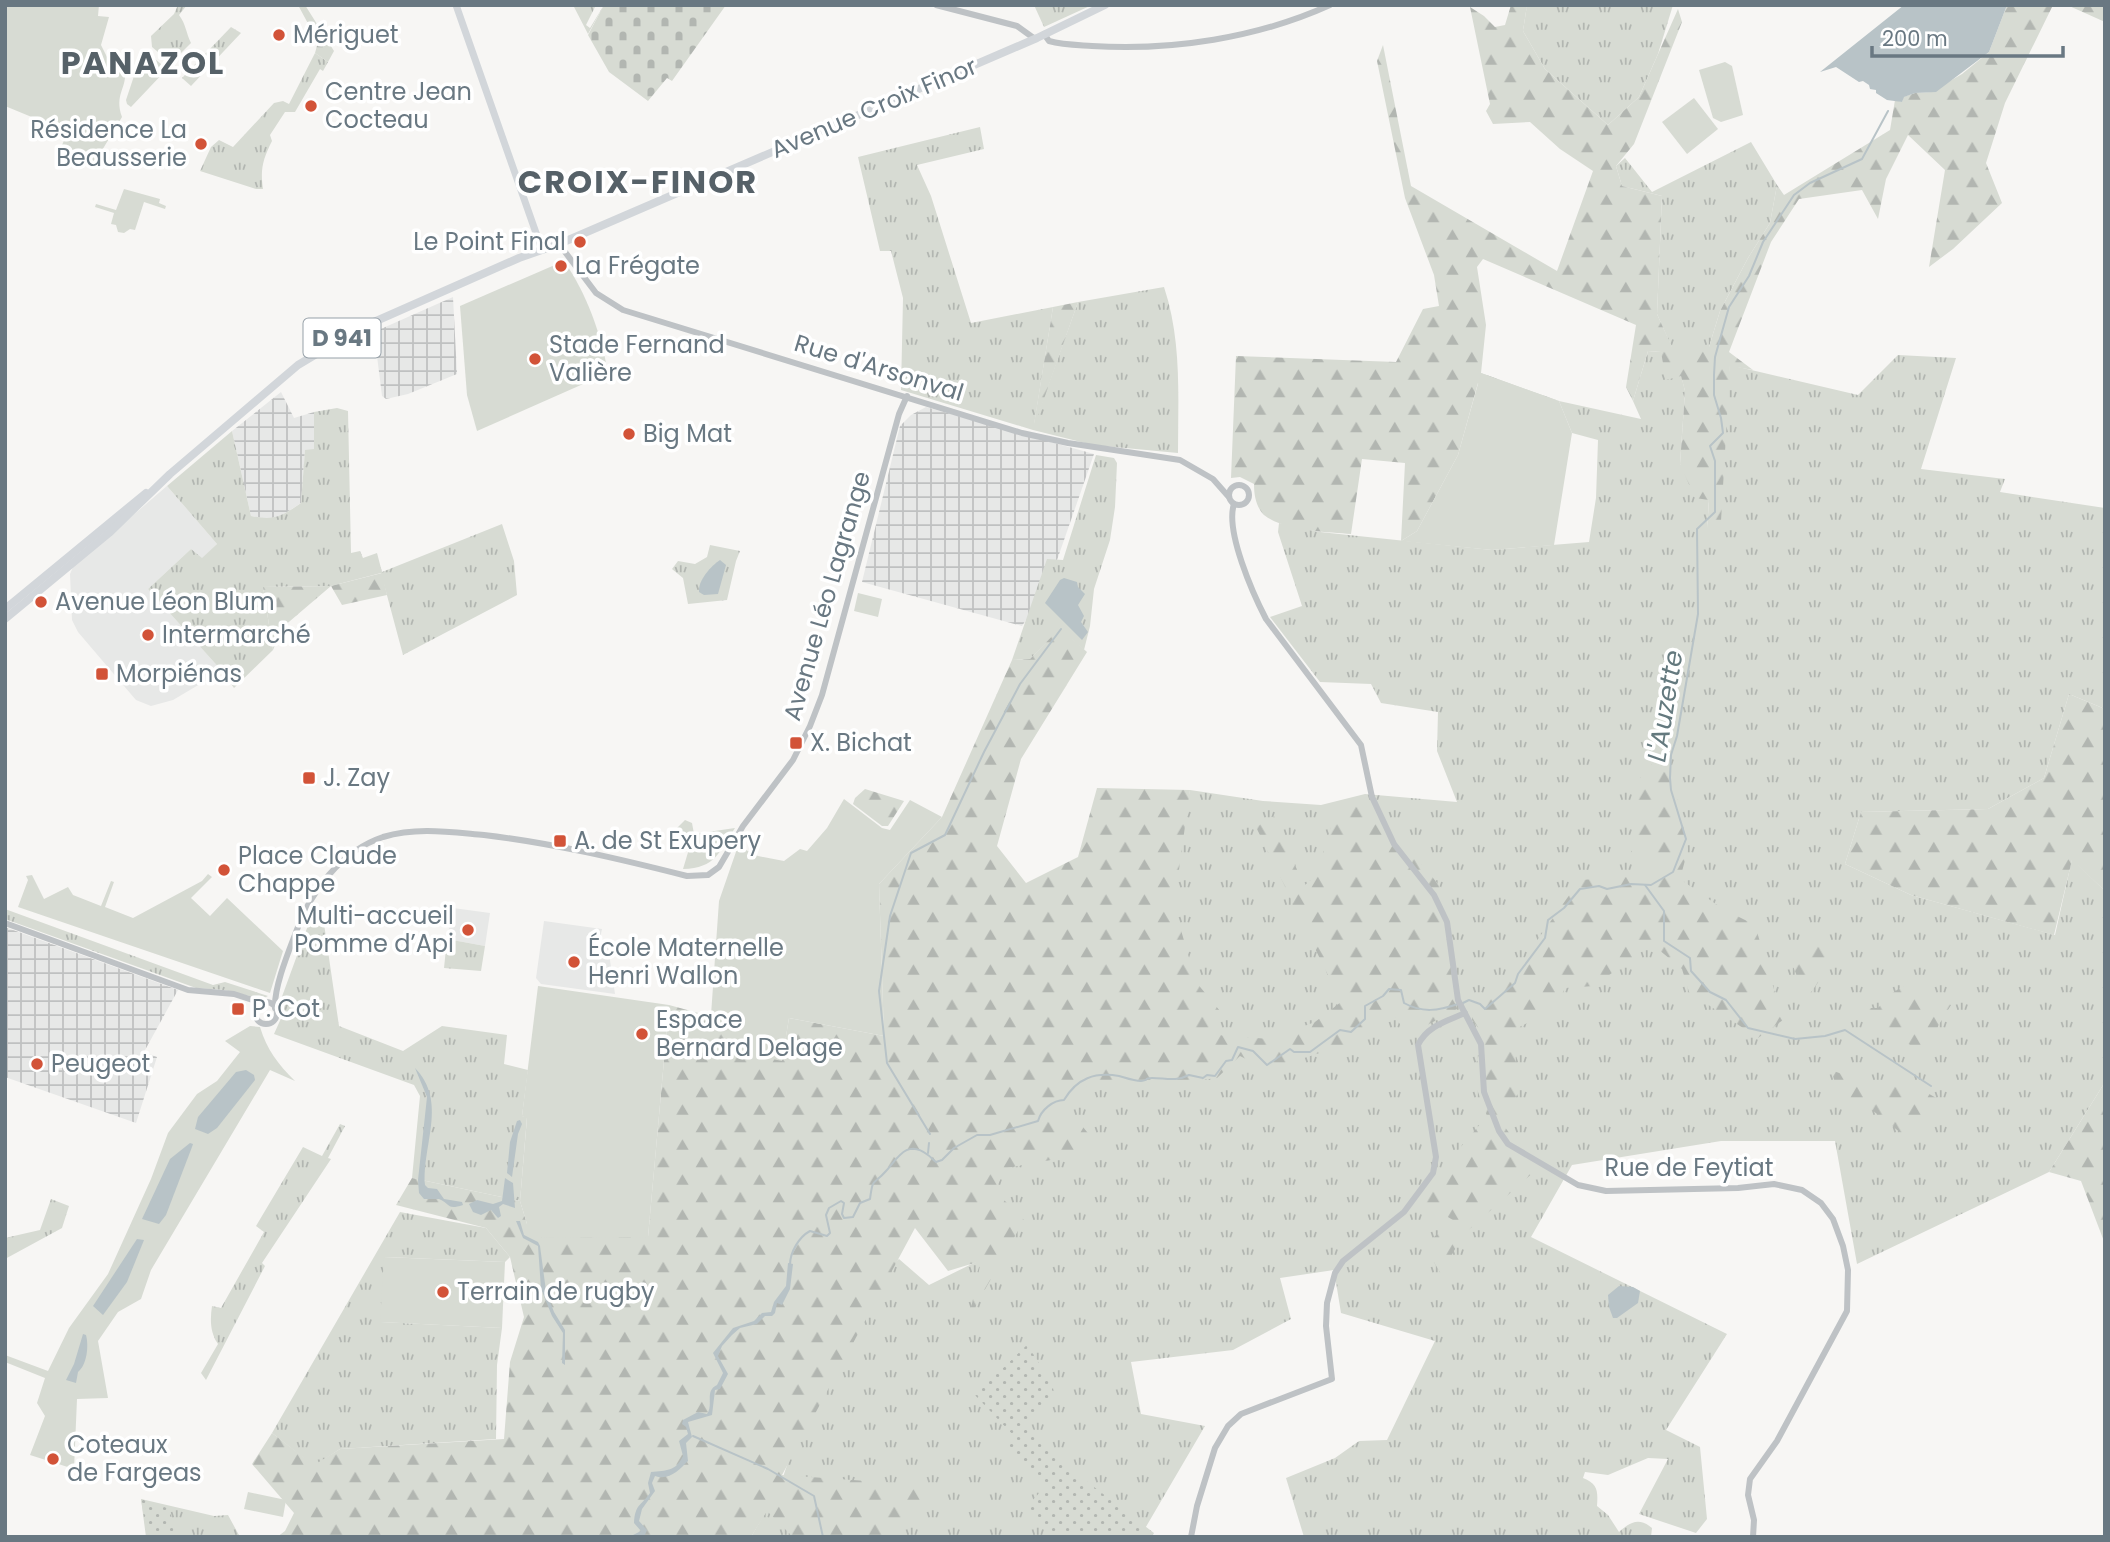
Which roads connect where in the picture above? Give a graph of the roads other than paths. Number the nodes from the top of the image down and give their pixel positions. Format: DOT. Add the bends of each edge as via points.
graph roads {
  1 [pos="456,5"];
  2 [pos="936,5"];
  3 [pos="1105,5"];
  4 [pos="1330,5"];
  5 [pos="1044,34"];
  6 [pos="1035,39"];
  7 [pos="559,244"];
  8 [pos="542,250"];
  9 [pos="906,396"];
  10 [pos="1213,480"];
  11 [pos="1236,485"];
  12 [pos="1228,496"];
  13 [pos="1234,504"];
  14 [pos="56,573"];
  15 [pos="5,609"];
  16 [pos="5,619"];
  17 [pos="5,923"];
  18 [pos="275,996"];
  19 [pos="246,998"];
  20 [pos="264,1002"];
  21 [pos="275,1008"];
  22 [pos="255,1011"];
  23 [pos="1463,1011"];
  24 [pos="1191,1537"];
  25 [pos="1753,1537"];
  1 -- 8 [label="main road"];
  2 -- 6 [label="street" via="1017,26"];
  3 -- 5 [label="main road, D 941"];
  4 -- 5 [label="street" via="1258,32 1168,45 1058,43"];
  5 -- 6 [label="main road, D 941"];
  6 -- 7 [label="main road, Avenue Croix Finor / D 941"];
  7 -- 8 [label="main road, D 941"];
  7 -- 9 [label="street, Rue d'Arsonval" via="596,293 622,310"];
  8 -- 14 [label="main road, D 941" via="328,345 282,377"];
  9 -- 10 [label="street, Rue d'Arsonval" via="1045,438 1180,460"];
  9 -- 18 [label="street, Avenue Léo Lagrange" via="810,726 793,760 719,867 708,875 687,876 537,843 437,830 382,838 355,852 322,883 299,922"];
  10 -- 11 [label="street, Rue d'Arsonval"];
  10 -- 12 [label="street, Rue d'Arsonval"];
  11 -- 12 [label="street"];
  11 -- 13 [label="street" via="1245,486 1249,494 1246,503"];
  12 -- 13 [label="street"];
  13 -- 23 [label="street, Rue de Feytiat" via="1234,532 1266,619 1361,745 1372,797 1394,844 1434,895 1447,922"];
  14 -- 15 [label="main road, D 941"];
  14 -- 16 [label="main road, D 941"];
  17 -- 19 [label="street" via="188,990"];
  18 -- 20 [label="street"];
  18 -- 21 [label="street"];
  19 -- 20 [label="street"];
  19 -- 22 [label="street"];
  20 -- 21 [label="street"];
  20 -- 22 [label="street"];
  21 -- 22 [label="street" via="276,1017 267,1024 258,1021"];
  23 -- 24 [label="street" via="1431,1028 1418,1045 1436,1157 1433,1172 1404,1212 1343,1261 1335,1273 1326,1326 1332,1379 1241,1414 1228,1426 1215,1448"];
  23 -- 25 [label="street, Rue de Feytiat" via="1481,1044 1484,1092 1499,1131 1508,1143 1578,1185 1606,1191 1774,1184 1802,1191 1821,1203 1833,1219 1848,1270 1847,1311 1777,1441 1753,1473 1748,1490"];
}
